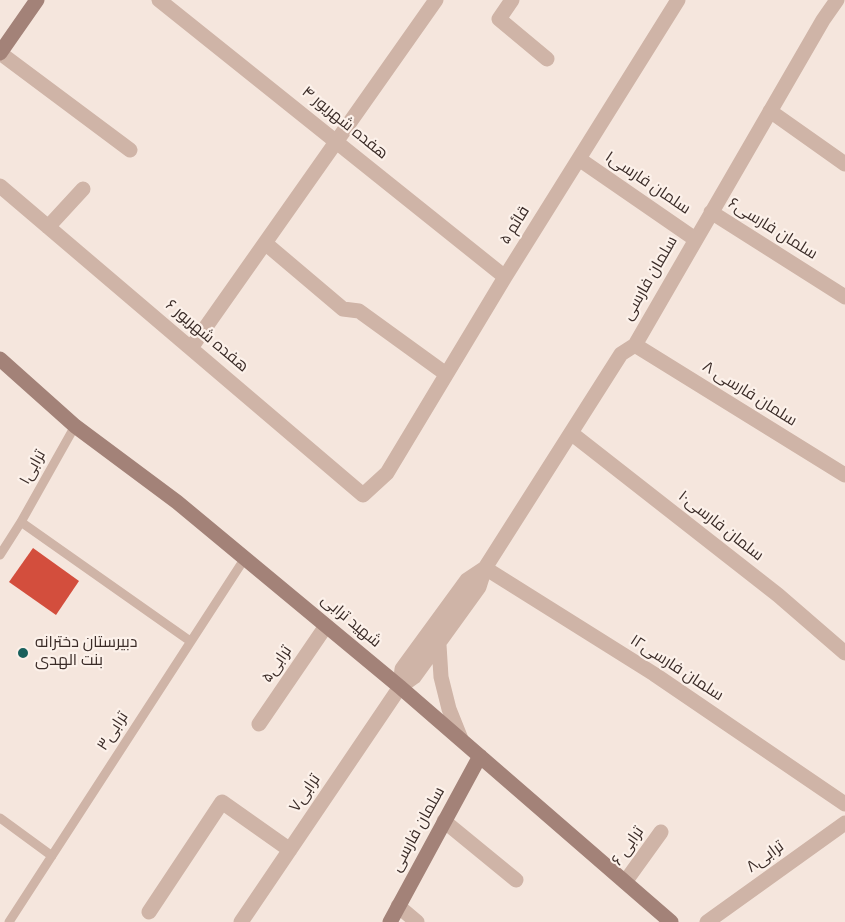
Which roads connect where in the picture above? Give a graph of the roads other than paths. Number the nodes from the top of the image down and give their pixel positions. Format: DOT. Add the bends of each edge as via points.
graph roads {
  1 [pos="36,0"];
  2 [pos="159,0"];
  3 [pos="436,0"];
  4 [pos="512,0"];
  5 [pos="837,0"];
  6 [pos="674,1"];
  7 [pos="0,53"];
  8 [pos="547,59"];
  9 [pos="770,111"];
  10 [pos="336,142"];
  11 [pos="130,150"];
  12 [pos="579,159"];
  13 [pos="845,164"];
  14 [pos="0,186"];
  15 [pos="83,189"];
  16 [pos="711,212"];
  17 [pos="48,227"];
  18 [pos="695,239"];
  19 [pos="265,243"];
  20 [pos="505,277"];
  21 [pos="845,297"];
  22 [pos="635,345"];
  23 [pos="191,348"];
  24 [pos="0,359"];
  25 [pos="446,374"];
  26 [pos="75,426"];
  27 [pos="571,433"];
  28 [pos="387,473"];
  29 [pos="845,475"];
  30 [pos="21,522"];
  31 [pos="0,555"];
  32 [pos="244,558"];
  33 [pos="485,568"];
  34 [pos="326,626"];
  35 [pos="190,641"];
  36 [pos="439,645"];
  37 [pos="845,653"];
  38 [pos="400,687"];
  39 [pos="259,724"];
  40 [pos="461,739"];
  41 [pos="480,756"];
  42 [pos="845,804"];
  43 [pos="0,818"];
  44 [pos="444,821"];
  45 [pos="845,823"];
  46 [pos="661,832"];
  47 [pos="290,850"];
  48 [pos="52,856"];
  49 [pos="516,880"];
  50 [pos="625,882"];
  51 [pos="398,906"];
  52 [pos="149,912"];
  53 [pos="9,922"];
  54 [pos="241,922"];
  55 [pos="390,922"];
  56 [pos="417,922"];
  57 [pos="671,922"];
  58 [pos="707,922"];
  1 -- 7 [label="street"];
  2 -- 10 [label="street, هفده شهریور ۴"];
  3 -- 10 [label="street"];
  4 -- 8 [label="street" via="499,19"];
  5 -- 9 [label="street, سلمان فارسی"];
  6 -- 12 [label="street, قائم ۵"];
  7 -- 11 [label="street"];
  9 -- 13 [label="street"];
  9 -- 16 [label="street, سلمان فارسی"];
  10 -- 19 [label="street"];
  10 -- 20 [label="street, هفده شهریور ۴"];
  12 -- 18 [label="street, سلمان فارسی۱"];
  12 -- 20 [label="street, قائم ۵"];
  14 -- 17 [label="street, هفده شهریور ۶"];
  15 -- 17 [label="street"];
  16 -- 18 [label="street, سلمان فارسی"];
  16 -- 21 [label="street, سلمان فارسی۶"];
  17 -- 23 [label="street, هفده شهریور ۶"];
  18 -- 22 [label="street, سلمان فارسی"];
  19 -- 23 [label="street"];
  19 -- 25 [label="street" via="344,309 359,311"];
  20 -- 25 [label="street, قائم ۵"];
  22 -- 27 [label="street, سلمان فارسی" via="621,354"];
  22 -- 29 [label="street, سلمان فارسی ۸"];
  23 -- 28 [label="street, هفده شهریور ۶" via="363,495"];
  24 -- 26 [label="street, شهید ترابی"];
  25 -- 28 [label="street, قائم ۵"];
  26 -- 30 [label="lane, ترابی۱"];
  26 -- 32 [label="street, شهید ترابی"];
  27 -- 33 [label="street, سلمان فارسی"];
  27 -- 37 [label="street, سلمان فارسی۱۰" via="778,595"];
  30 -- 31 [label="lane, ترابی۱"];
  30 -- 35 [label="lane"];
  32 -- 34 [label="street, شهید ترابی"];
  32 -- 35 [label="lane, ترابی۳"];
  33 -- 36 [label="street, سلمان فارسی" via="479,587"];
  33 -- 38 [label="street, سلمان فارسی" via="467,580 402,669"];
  33 -- 42 [label="street, سلمان فارسی۱۲" via="654,674"];
  34 -- 38 [label="street, شهید ترابی"];
  34 -- 39 [label="street, ترابی۵"];
  35 -- 48 [label="lane, ترابی۳"];
  36 -- 38 [label="street, سلمان فارسی" via="414,677"];
  36 -- 40 [label="street" via="441,677"];
  38 -- 40 [label="street, شهید ترابی"];
  38 -- 47 [label="street, ترابی۷"];
  40 -- 41 [label="street, شهید ترابی"];
  41 -- 44 [label="street, سلمان فارسی"];
  41 -- 50 [label="street, شهید ترابی"];
  43 -- 48 [label="lane"];
  44 -- 49 [label="street"];
  44 -- 51 [label="street, سلمان فارسی"];
  45 -- 58 [label="street, ترابی۸"];
  46 -- 50 [label="street, ترابی ۶"];
  47 -- 52 [label="street" via="222,802"];
  47 -- 54 [label="street, ترابی۷"];
  48 -- 53 [label="lane, ترابی۳"];
  50 -- 57 [label="street, شهید ترابی"];
  51 -- 55 [label="street, سلمان فارسی"];
  51 -- 56 [label="street"];
}
